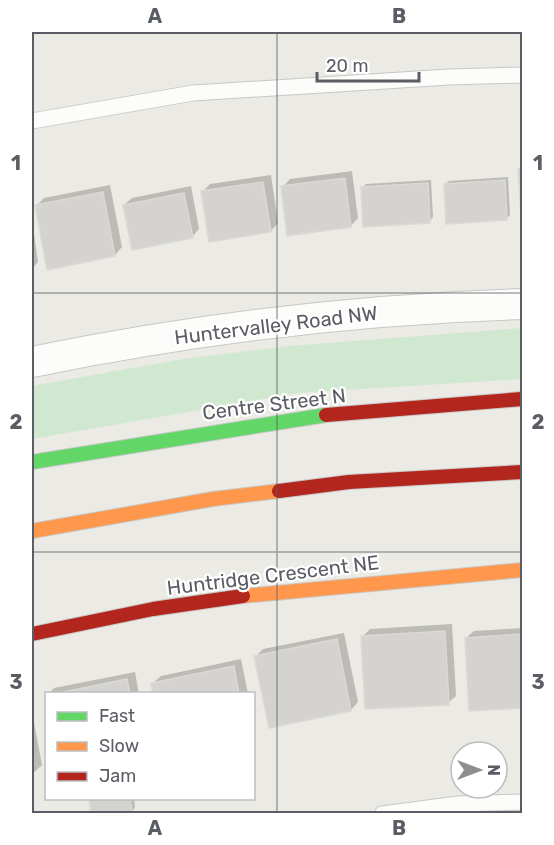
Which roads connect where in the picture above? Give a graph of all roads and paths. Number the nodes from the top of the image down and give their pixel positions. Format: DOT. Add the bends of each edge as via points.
graph roads {
  1 [pos="522,75"];
  2 [pos="32,121"];
  3 [pos="522,304"];
  4 [pos="32,362"];
  5 [pos="522,399"];
  6 [pos="32,462"];
  7 [pos="522,472"];
  8 [pos="32,531"];
  9 [pos="522,570"];
  10 [pos="32,634"];
  11 [pos="522,802"];
  12 [pos="382,813"];
  1 -- 2 [label="lane" via="448,76 192,93"];
  3 -- 4 [label="street, Huntervalley Road NW" via="288,320 120,344"];
  5 -- 6 [label="main road, Centre Street N" via="307,417"];
  7 -- 8 [label="main road" via="349,482"];
  9 -- 10 [label="main road, Huntridge Crescent NE" via="323,586 189,604"];
  11 -- 12 [label="lane" via="458,804"];
}
